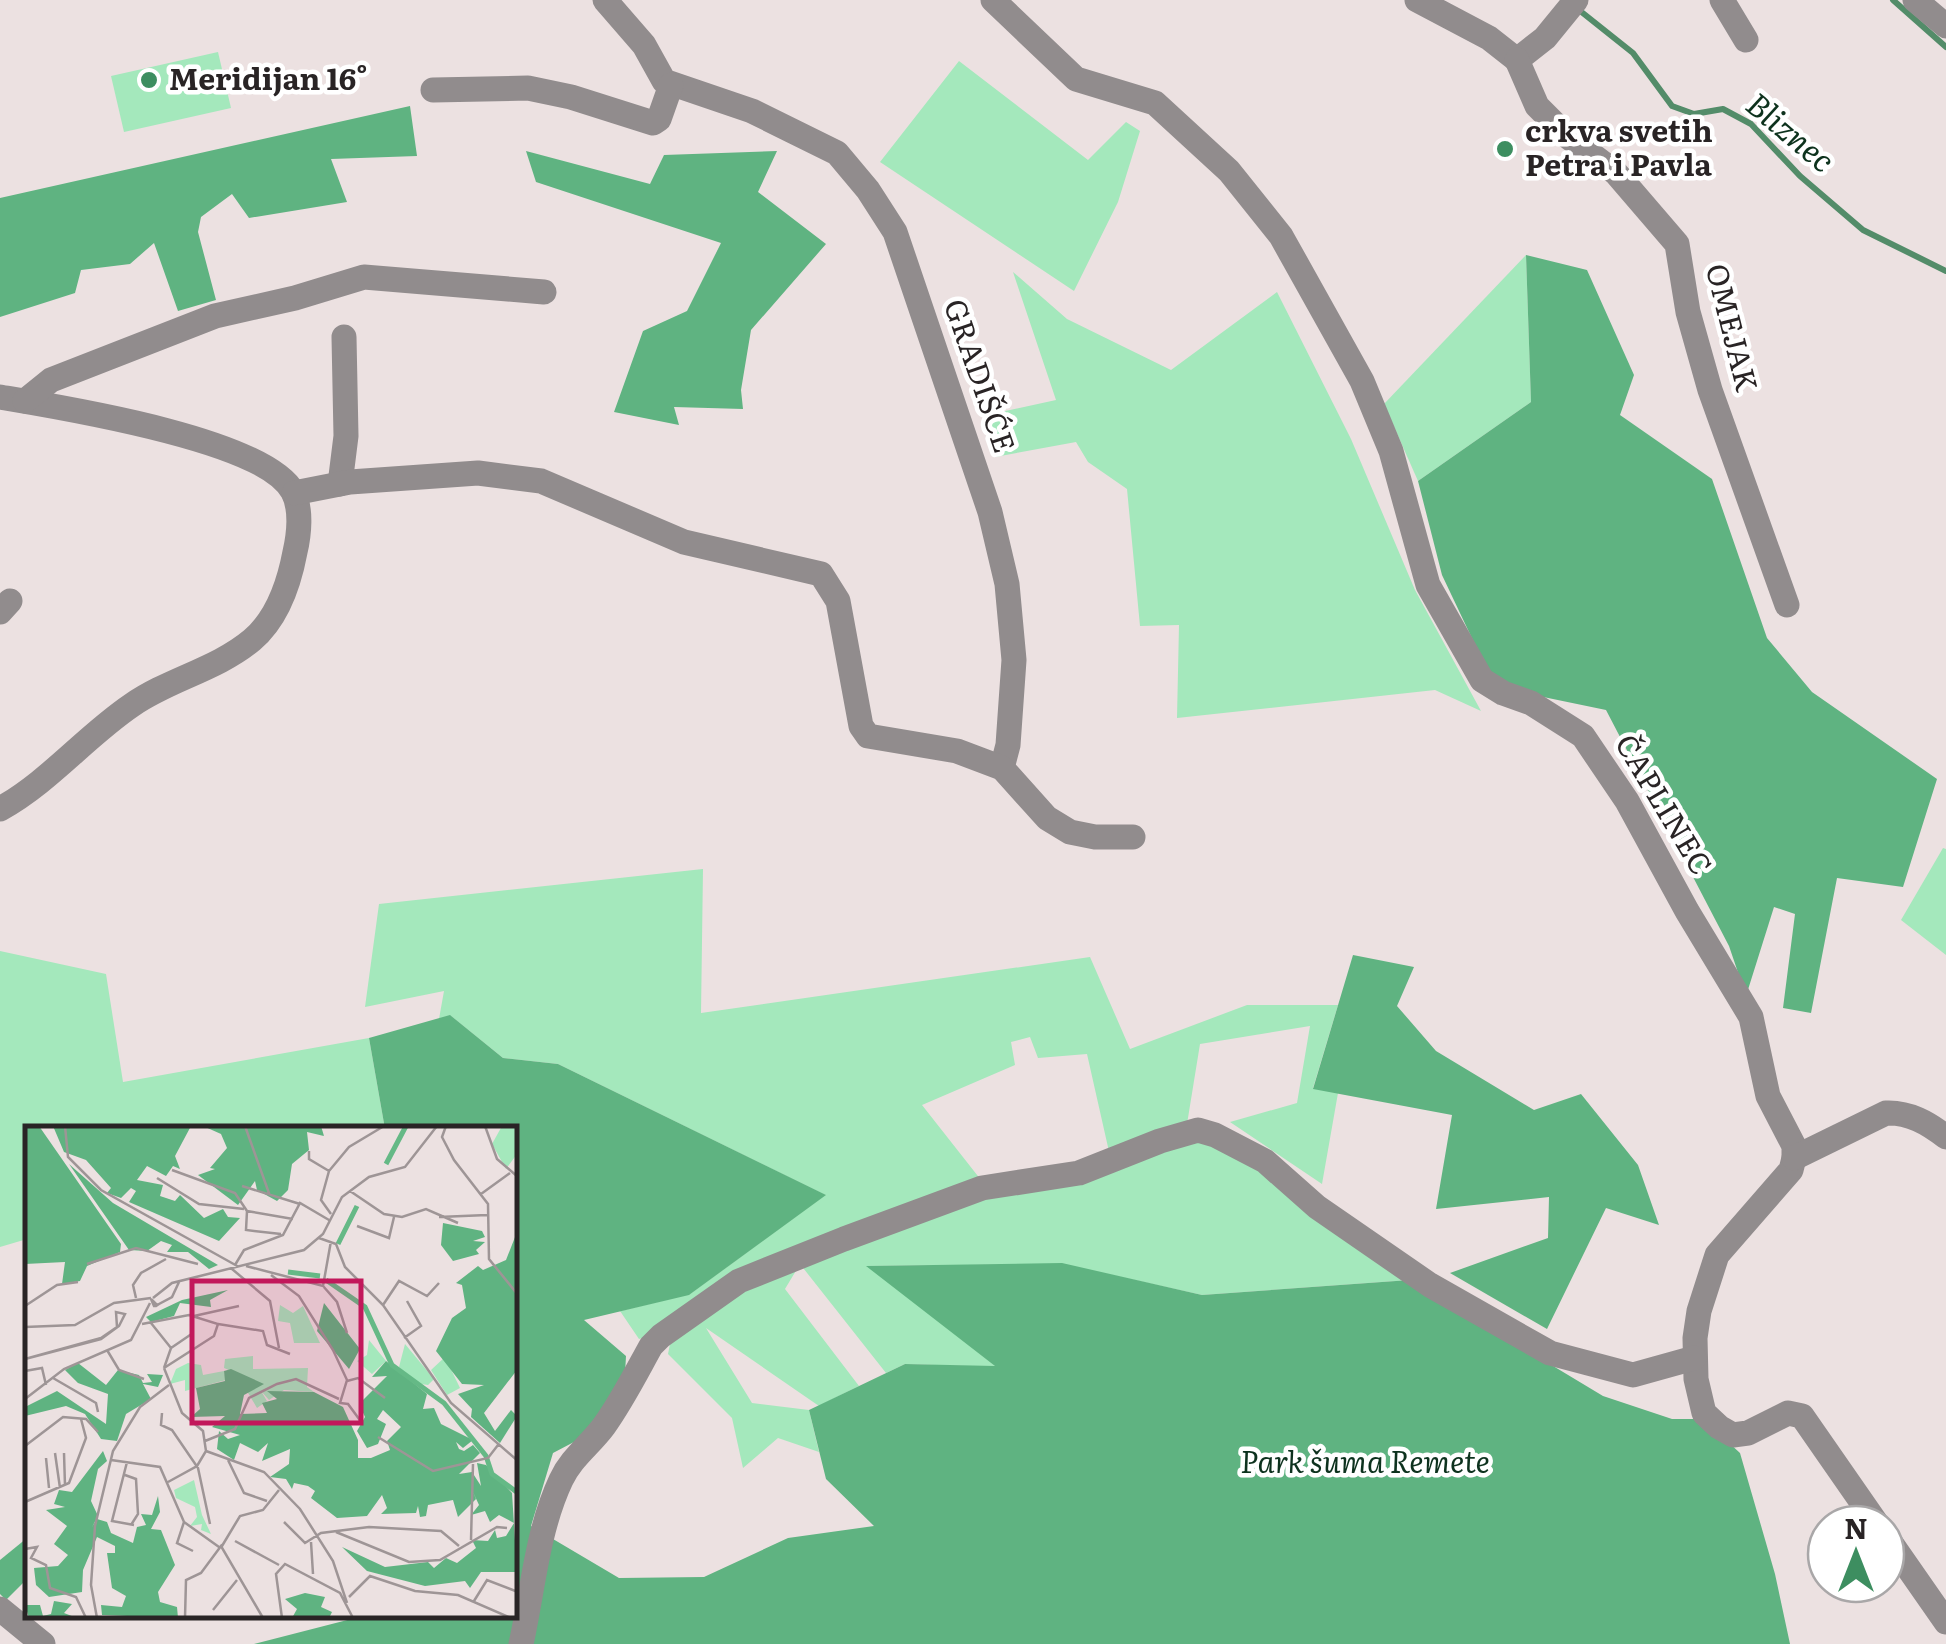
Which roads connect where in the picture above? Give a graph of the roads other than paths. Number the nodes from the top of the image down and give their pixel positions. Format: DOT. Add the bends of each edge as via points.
graph roads {
  1 [pos="605,0"];
  2 [pos="993,0"];
  3 [pos="1416,0"];
  4 [pos="1722,0"];
  5 [pos="1914,0"];
  6 [pos="1572,5"];
  7 [pos="1946,26"];
  8 [pos="1746,40"];
  9 [pos="1517,60"];
  10 [pos="671,85"];
  11 [pos="433,90"];
  12 [pos="544,292"];
  13 [pos="344,337"];
  14 [pos="12,399"];
  15 [pos="340,484"];
  16 [pos="294,492"];
  17 [pos="1787,604"];
  18 [pos="1002,768"];
  19 [pos="0,809"];
  20 [pos="1133,837"];
  21 [pos="1946,1137"];
  22 [pos="1794,1158"];
  23 [pos="1694,1358"];
  24 [pos="1864,1504"];
  25 [pos="1906,1565"];
  26 [pos="0,1609"];
  27 [pos="1946,1622"];
  28 [pos="42,1644"];
  29 [pos="521,1644"];
  1 -- 10 [label="street"];
  2 -- 22 [label="street, ČAPLINEC" via="1076,78 1155,103 1229,171 1281,236 1362,382 1391,451 1428,585 1482,680 1584,736 1627,801 1751,1017 1768,1096"];
  3 -- 9 [label="street"];
  4 -- 8 [label="street"];
  5 -- 7 [label="street"];
  6 -- 9 [label="street"];
  9 -- 17 [label="street, OMEJAK" via="1536,106 1616,172 1678,244 1710,390"];
  10 -- 11 [label="street" via="652,123 528,88"];
  10 -- 18 [label="street, GRADIŠĆE" via="752,111 837,153 895,232 990,512 1007,584 1014,660"];
  12 -- 14 [label="street" via="364,277 215,316"];
  13 -- 15 [label="street"];
  14 -- 16 [label="street" via="196,437 266,468"];
  15 -- 16 [label="street"];
  15 -- 18 [label="street" via="478,473 541,480 684,542 820,574 838,601 868,736 957,752"];
  16 -- 19 [label="street" via="299,516 292,569 254,639 213,667 134,703"];
  18 -- 20 [label="street" via="1046,818 1070,832"];
  21 -- 22 [label="street" via="1901,1112 1886,1113"];
  22 -- 23 [label="street" via="1791,1170 1717,1255 1699,1311"];
  23 -- 24 [label="street" via="1704,1413 1719,1428 1748,1433 1788,1413 1802,1416"];
  23 -- 29 [label="street" via="1633,1375 1550,1353 1430,1285 1264,1161 1198,1130 1079,1173 982,1188 844,1240 739,1281 661,1336 602,1428 563,1474 538,1550"];
  25 -- 27 [label="street"];
  26 -- 28 [label="street"];
}
